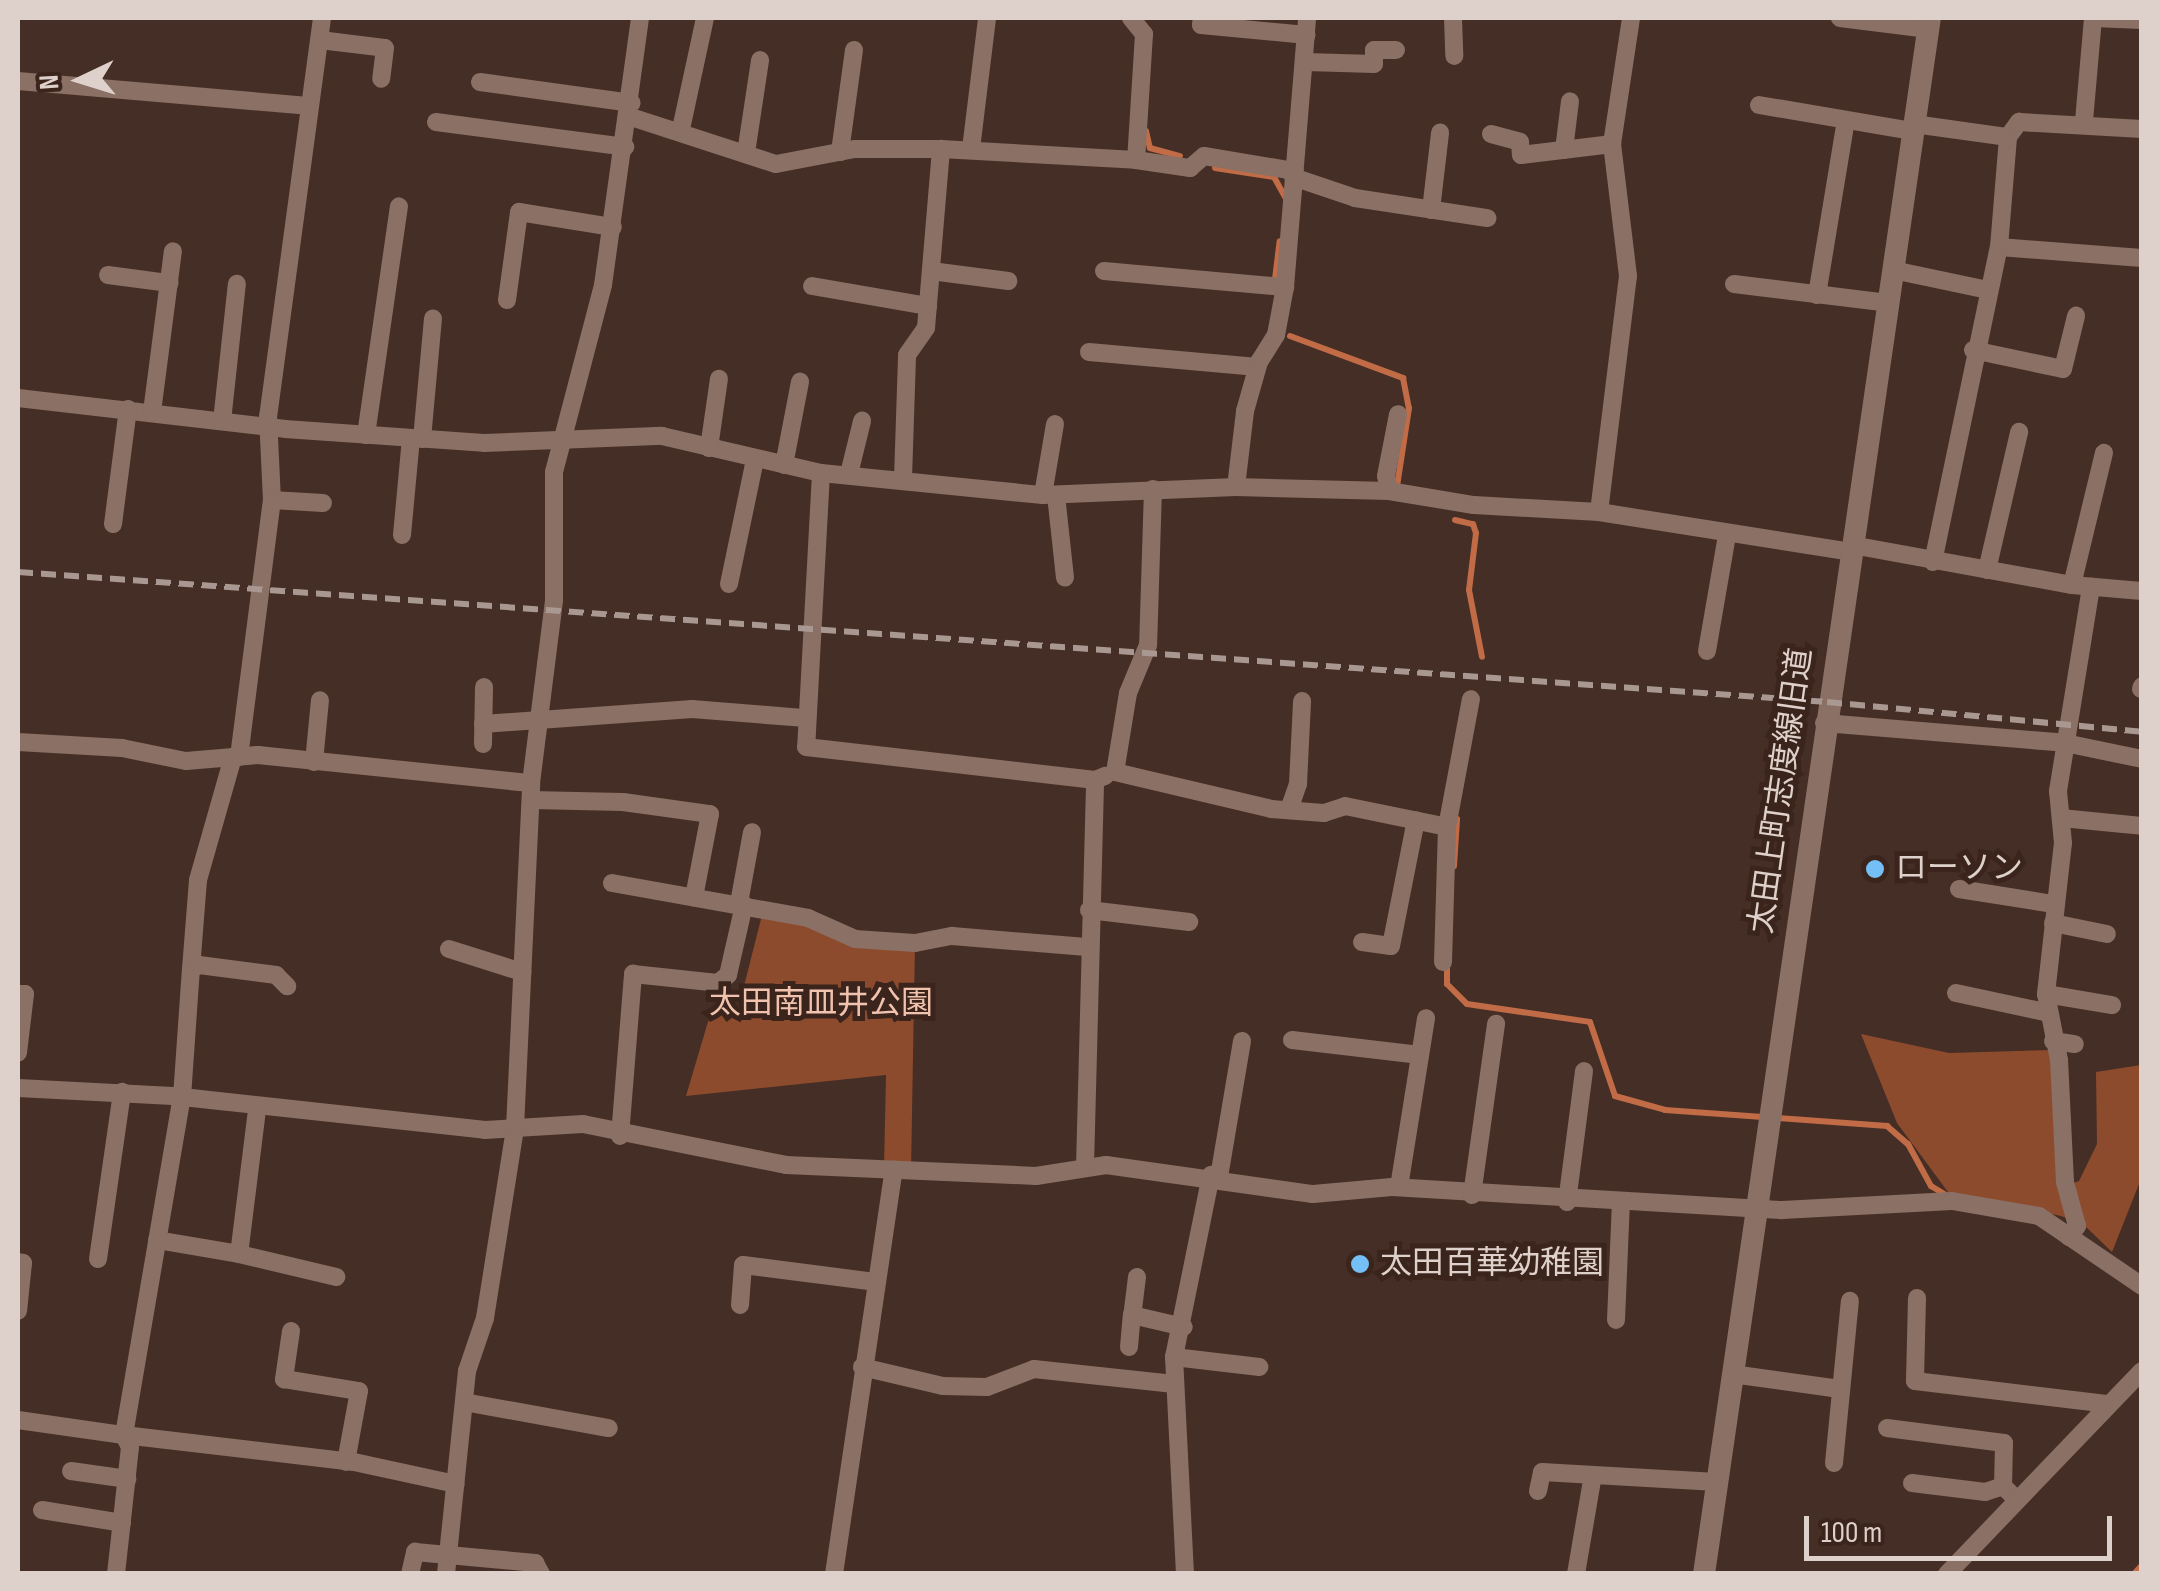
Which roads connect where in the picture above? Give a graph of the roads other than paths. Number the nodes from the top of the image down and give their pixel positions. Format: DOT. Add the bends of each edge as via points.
graph roads {
  1 [pos="322,18"];
  2 [pos="640,18"];
  3 [pos="704,18"];
  4 [pos="987,18"];
  5 [pos="1131,18"];
  6 [pos="1202,18"];
  7 [pos="1453,18"];
  8 [pos="1631,18"];
  9 [pos="1840,18"];
  10 [pos="2142,20"];
  11 [pos="1929,24"];
  12 [pos="1308,26"];
  13 [pos="320,40"];
  14 [pos="854,50"];
  15 [pos="1396,50"];
  16 [pos="1454,56"];
  17 [pos="760,60"];
  18 [pos="1306,62"];
  19 [pos="381,79"];
  20 [pos="18,82"];
  21 [pos="480,82"];
  22 [pos="1570,101"];
  23 [pos="1759,105"];
  24 [pos="308,106"];
  25 [pos="632,110"];
  26 [pos="1846,120"];
  27 [pos="2084,121"];
  28 [pos="436,122"];
  29 [pos="1914,128"];
  30 [pos="682,129"];
  31 [pos="2142,130"];
  32 [pos="1440,133"];
  33 [pos="1491,134"];
  34 [pos="2008,137"];
  35 [pos="1612,144"];
  36 [pos="625,147"];
  37 [pos="942,148"];
  38 [pos="972,149"];
  39 [pos="1564,150"];
  40 [pos="840,152"];
  41 [pos="746,153"];
  42 [pos="1136,160"];
  43 [pos="1294,174"];
  44 [pos="399,206"];
  45 [pos="1431,210"];
  46 [pos="1487,218"];
  47 [pos="613,227"];
  48 [pos="1999,247"];
  49 [pos="173,251"];
  50 [pos="2142,258"];
  51 [pos="1892,270"];
  52 [pos="931,271"];
  53 [pos="1104,271"];
  54 [pos="108,276"];
  55 [pos="1008,281"];
  56 [pos="169,283"];
  57 [pos="238,284"];
  58 [pos="1734,284"];
  59 [pos="812,286"];
  60 [pos="1285,287"];
  61 [pos="1988,290"];
  62 [pos="1817,295"];
  63 [pos="508,300"];
  64 [pos="1888,303"];
  65 [pos="928,306"];
  66 [pos="2076,316"];
  67 [pos="433,319"];
  68 [pos="1973,350"];
  69 [pos="1089,352"];
  70 [pos="1257,368"];
  71 [pos="719,379"];
  72 [pos="800,382"];
  73 [pos="18,398"];
  74 [pos="128,409"];
  75 [pos="152,412"];
  76 [pos="1398,414"];
  77 [pos="222,420"];
  78 [pos="862,422"];
  79 [pos="1055,424"];
  80 [pos="271,427"];
  81 [pos="2019,432"];
  82 [pos="366,434"];
  83 [pos="416,438"];
  84 [pos="562,440"];
  85 [pos="709,448"];
  86 [pos="2104,453"];
  87 [pos="755,460"];
  88 [pos="784,465"];
  89 [pos="821,473"];
  90 [pos="848,474"];
  91 [pos="903,478"];
  92 [pos="1236,487"];
  93 [pos="1152,489"];
  94 [pos="1390,491"];
  95 [pos="1049,495"];
  96 [pos="272,500"];
  97 [pos="323,503"];
  98 [pos="1599,512"];
  99 [pos="112,524"];
  100 [pos="402,535"];
  101 [pos="1727,535"];
  102 [pos="1851,548"];
  103 [pos="1933,562"];
  104 [pos="1987,570"];
  105 [pos="1064,578"];
  106 [pos="728,584"];
  107 [pos="2072,586"];
  108 [pos="2091,587"];
  109 [pos="2142,590"];
  110 [pos="1707,651"];
  111 [pos="484,687"];
  112 [pos="1471,699"];
  113 [pos="320,700"];
  114 [pos="1302,701"];
  115 [pos="803,718"];
  116 [pos="539,721"];
  117 [pos="1824,723"];
  118 [pos="484,724"];
  119 [pos="18,742"];
  120 [pos="2065,743"];
  121 [pos="483,744"];
  122 [pos="236,757"];
  123 [pos="2142,759"];
  124 [pos="314,762"];
  125 [pos="1115,772"];
  126 [pos="1096,780"];
  127 [pos="531,792"];
  128 [pos="1288,810"];
  129 [pos="2060,818"];
  130 [pos="1416,820"];
  131 [pos="2142,826"];
  132 [pos="1448,827"];
  133 [pos="752,832"];
  134 [pos="612,882"];
  135 [pos="1959,889"];
  136 [pos="694,897"];
  137 [pos="742,904"];
  138 [pos="1089,910"];
  139 [pos="2053,914"];
  140 [pos="1189,922"];
  141 [pos="2106,934"];
  142 [pos="1362,942"];
  143 [pos="1087,947"];
  144 [pos="449,950"];
  145 [pos="1443,962"];
  146 [pos="191,969"];
  147 [pos="522,972"];
  148 [pos="286,986"];
  149 [pos="1956,993"];
  150 [pos="18,994"];
  151 [pos="2048,1003"];
  152 [pos="2112,1005"];
  153 [pos="1426,1018"];
  154 [pos="1496,1024"];
  155 [pos="1292,1040"];
  156 [pos="2053,1040"];
  157 [pos="1242,1041"];
  158 [pos="2075,1044"];
  159 [pos="18,1053"];
  160 [pos="1420,1055"];
  161 [pos="1584,1070"];
  162 [pos="18,1088"];
  163 [pos="122,1092"];
  164 [pos="182,1097"];
  165 [pos="257,1110"];
  166 [pos="515,1128"];
  167 [pos="620,1136"];
  168 [pos="1084,1167"];
  169 [pos="894,1169"];
  170 [pos="1215,1176"];
  171 [pos="1399,1187"];
  172 [pos="1472,1195"];
  173 [pos="1567,1202"];
  174 [pos="1621,1203"];
  175 [pos="1756,1207"];
  176 [pos="2073,1232"];
  177 [pos="156,1240"];
  178 [pos="239,1254"];
  179 [pos="98,1259"];
  180 [pos="18,1262"];
  181 [pos="336,1277"];
  182 [pos="1137,1277"];
  183 [pos="875,1282"];
  184 [pos="2142,1286"];
  185 [pos="1917,1298"];
  186 [pos="1850,1301"];
  187 [pos="740,1305"];
  188 [pos="18,1311"];
  189 [pos="1132,1314"];
  190 [pos="1616,1320"];
  191 [pos="1184,1327"];
  192 [pos="291,1332"];
  193 [pos="1128,1347"];
  194 [pos="1174,1357"];
  195 [pos="862,1366"];
  196 [pos="1259,1367"];
  197 [pos="2142,1371"];
  198 [pos="1732,1374"];
  199 [pos="1174,1384"];
  200 [pos="1840,1389"];
  201 [pos="464,1402"];
  202 [pos="2109,1404"];
  203 [pos="18,1420"];
  204 [pos="609,1428"];
  205 [pos="1887,1428"];
  206 [pos="124,1435"];
  207 [pos="346,1462"];
  208 [pos="1834,1463"];
  209 [pos="71,1471"];
  210 [pos="1593,1475"];
  211 [pos="126,1479"];
  212 [pos="1717,1482"];
  213 [pos="1912,1483"];
  214 [pos="456,1484"];
  215 [pos="2003,1486"];
  216 [pos="1538,1490"];
  217 [pos="2017,1500"];
  218 [pos="42,1510"];
  219 [pos="122,1523"];
  220 [pos="447,1564"];
  221 [pos="116,1574"];
  222 [pos="410,1574"];
  223 [pos="541,1574"];
  224 [pos="834,1574"];
  225 [pos="1185,1574"];
  226 [pos="1576,1574"];
  227 [pos="1704,1574"];
  228 [pos="1947,1574"];
  1 -- 13 [label="street"];
  2 -- 25 [label="street"];
  3 -- 30 [label="street"];
  4 -- 38 [label="street"];
  5 -- 42 [label="street" via="1144,34"];
  6 -- 12 [label="street" via="1200,24"];
  7 -- 16 [label="street"];
  8 -- 35 [label="street"];
  9 -- 11 [label="street"];
  10 -- 27 [label="street" via="2093,18"];
  11 -- 29 [label="street, 太田上町志度線旧道"];
  12 -- 18 [label="street"];
  13 -- 19 [label="street" via="385,48"];
  13 -- 24 [label="street"];
  14 -- 40 [label="street"];
  15 -- 18 [label="street" via="1374,50 1374,64"];
  17 -- 41 [label="street"];
  18 -- 43 [label="street"];
  20 -- 24 [label="street"];
  21 -- 25 [label="street"];
  22 -- 39 [label="street"];
  23 -- 26 [label="street"];
  24 -- 80 [label="street"];
  25 -- 30 [label="street"];
  25 -- 36 [label="street"];
  26 -- 29 [label="street"];
  26 -- 62 [label="street"];
  27 -- 31 [label="street"];
  27 -- 34 [label="street" via="2019,122"];
  28 -- 36 [label="street"];
  29 -- 34 [label="street"];
  29 -- 51 [label="street, 太田上町志度線旧道"];
  30 -- 41 [label="street"];
  32 -- 45 [label="street"];
  33 -- 39 [label="street" via="1520,142 1521,155"];
  34 -- 48 [label="street"];
  35 -- 39 [label="street"];
  35 -- 98 [label="street" via="1628,276"];
  36 -- 47 [label="street"];
  37 -- 38 [label="street"];
  37 -- 40 [label="street"];
  37 -- 52 [label="street"];
  38 -- 42 [label="street"];
  40 -- 41 [label="street" via="776,164"];
  42 -- 43 [label="street" via="1190,168 1204,156"];
  43 -- 45 [label="street" via="1355,198"];
  43 -- 60 [label="street"];
  44 -- 82 [label="street"];
  45 -- 46 [label="street"];
  47 -- 63 [label="street" via="519,212"];
  47 -- 84 [label="street"];
  48 -- 50 [label="street"];
  48 -- 61 [label="street"];
  49 -- 56 [label="street"];
  51 -- 61 [label="street"];
  51 -- 64 [label="street, 太田上町志度線旧道"];
  52 -- 55 [label="street"];
  52 -- 65 [label="street"];
  53 -- 60 [label="street"];
  54 -- 56 [label="street"];
  56 -- 75 [label="street"];
  57 -- 77 [label="street"];
  58 -- 62 [label="street"];
  59 -- 65 [label="street"];
  60 -- 70 [label="street" via="1276,335"];
  61 -- 68 [label="street"];
  62 -- 64 [label="street"];
  64 -- 102 [label="street, 太田上町志度線旧道"];
  65 -- 91 [label="street" via="926,328 907,355"];
  66 -- 68 [label="street" via="2063,369"];
  67 -- 83 [label="street"];
  68 -- 103 [label="street"];
  69 -- 70 [label="street"];
  70 -- 92 [label="street"];
  71 -- 85 [label="street"];
  72 -- 88 [label="street"];
  73 -- 74 [label="street"];
  74 -- 75 [label="street"];
  74 -- 99 [label="street"];
  75 -- 77 [label="street"];
  76 -- 94 [label="street" via="1386,476"];
  77 -- 80 [label="street"];
  78 -- 90 [label="street"];
  79 -- 95 [label="street"];
  80 -- 82 [label="street"];
  80 -- 96 [label="street"];
  81 -- 104 [label="street"];
  82 -- 83 [label="street"];
  83 -- 84 [label="street"];
  83 -- 100 [label="street"];
  84 -- 85 [label="street" via="662,436"];
  84 -- 116 [label="street" via="554,472 554,600"];
  85 -- 87 [label="street"];
  86 -- 107 [label="street"];
  87 -- 88 [label="street"];
  87 -- 106 [label="street"];
  88 -- 89 [label="street"];
  89 -- 90 [label="street"];
  89 -- 115 [label="street"];
  90 -- 91 [label="street"];
  91 -- 95 [label="street"];
  92 -- 93 [label="street"];
  92 -- 94 [label="street"];
  93 -- 95 [label="street"];
  93 -- 125 [label="street" via="1148,645 1128,693"];
  94 -- 98 [label="street"];
  95 -- 105 [label="street"];
  96 -- 97 [label="street"];
  96 -- 122 [label="street"];
  98 -- 101 [label="street"];
  101 -- 102 [label="street"];
  101 -- 110 [label="street"];
  102 -- 103 [label="street"];
  102 -- 117 [label="street, 太田上町志度線旧道"];
  103 -- 104 [label="street"];
  104 -- 107 [label="street"];
  107 -- 108 [label="street"];
  108 -- 109 [label="street"];
  108 -- 120 [label="street"];
  111 -- 118 [label="street"];
  112 -- 132 [label="street"];
  113 -- 124 [label="street"];
  114 -- 128 [label="street" via="1298,784"];
  115 -- 116 [label="street" via="692,709"];
  115 -- 126 [label="street" via="812,752"];
  116 -- 118 [label="street"];
  116 -- 127 [label="street"];
  117 -- 120 [label="street"];
  117 -- 175 [label="street, 太田上町志度線旧道"];
  118 -- 121 [label="street"];
  119 -- 122 [label="street" via="122,748 186,760"];
  120 -- 123 [label="street"];
  120 -- 129 [label="street"];
  122 -- 124 [label="street"];
  122 -- 146 [label="street" via="198,880"];
  124 -- 127 [label="street"];
  125 -- 126 [label="street"];
  125 -- 128 [label="street"];
  126 -- 138 [label="street"];
  127 -- 136 [label="street" via="710,814"];
  127 -- 147 [label="street"];
  128 -- 130 [label="street" via="1324,813 1344,806"];
  129 -- 131 [label="street"];
  129 -- 139 [label="street"];
  130 -- 132 [label="street"];
  130 -- 142 [label="street" via="1390,946"];
  132 -- 145 [label="street"];
  133 -- 137 [label="street"];
  134 -- 136 [label="street"];
  135 -- 139 [label="street"];
  136 -- 137 [label="street"];
  137 -- 143 [label="street" via="808,918 855,938 915,943 952,936"];
  137 -- 167 [label="street" via="728,975 718,983 633,974"];
  138 -- 140 [label="street"];
  138 -- 143 [label="street"];
  139 -- 141 [label="street"];
  139 -- 151 [label="street"];
  143 -- 168 [label="street"];
  144 -- 147 [label="street"];
  146 -- 148 [label="street" via="276,976"];
  146 -- 164 [label="street"];
  147 -- 166 [label="street"];
  149 -- 151 [label="street"];
  150 -- 159 [label="street" via="25,994"];
  151 -- 152 [label="street"];
  151 -- 156 [label="street"];
  153 -- 160 [label="street"];
  154 -- 172 [label="street"];
  155 -- 160 [label="street"];
  156 -- 158 [label="street"];
  156 -- 176 [label="street"];
  157 -- 170 [label="street"];
  160 -- 171 [label="street"];
  161 -- 173 [label="street"];
  162 -- 163 [label="street"];
  163 -- 164 [label="street"];
  163 -- 179 [label="street"];
  164 -- 165 [label="street"];
  164 -- 177 [label="street"];
  165 -- 166 [label="street"];
  165 -- 178 [label="street"];
  166 -- 167 [label="street" via="584,1124"];
  166 -- 201 [label="street" via="489,1299"];
  167 -- 169 [label="street" via="768,1163"];
  168 -- 169 [label="street" via="1036,1176"];
  168 -- 170 [label="street"];
  169 -- 183 [label="street"];
  170 -- 171 [label="street" via="1313,1194"];
  170 -- 191 [label="street"];
  171 -- 172 [label="street"];
  172 -- 173 [label="street"];
  173 -- 174 [label="street"];
  174 -- 175 [label="street"];
  174 -- 190 [label="street"];
  175 -- 176 [label="street" via="1952,1202 2039,1216"];
  175 -- 198 [label="street, 太田上町志度線旧道"];
  176 -- 184 [label="street"];
  177 -- 178 [label="street"];
  177 -- 206 [label="street"];
  178 -- 181 [label="street"];
  180 -- 188 [label="street" via="24,1263"];
  182 -- 189 [label="street"];
  183 -- 187 [label="street" via="743,1265"];
  183 -- 195 [label="street"];
  185 -- 202 [label="street" via="1915,1381"];
  186 -- 200 [label="street"];
  189 -- 191 [label="street"];
  189 -- 193 [label="street"];
  191 -- 194 [label="street"];
  192 -- 207 [label="street" via="284,1379 359,1391"];
  194 -- 196 [label="street"];
  194 -- 199 [label="street"];
  195 -- 199 [label="street" via="943,1386 987,1387 1034,1369"];
  195 -- 224 [label="street"];
  197 -- 202 [label="street"];
  198 -- 200 [label="street"];
  198 -- 212 [label="street, 太田上町志度線旧道"];
  199 -- 225 [label="street"];
  200 -- 208 [label="street"];
  201 -- 204 [label="street"];
  201 -- 214 [label="street"];
  202 -- 217 [label="street"];
  203 -- 206 [label="street"];
  205 -- 215 [label="street" via="2004,1443"];
  206 -- 207 [label="street"];
  206 -- 211 [label="street"];
  207 -- 214 [label="street"];
  209 -- 211 [label="street"];
  210 -- 212 [label="street"];
  210 -- 216 [label="street" via="1542,1472"];
  210 -- 226 [label="street"];
  211 -- 219 [label="street"];
  212 -- 227 [label="street, 太田上町志度線旧道"];
  213 -- 215 [label="street" via="1985,1492"];
  214 -- 220 [label="street"];
  215 -- 217 [label="street"];
  217 -- 228 [label="street"];
  218 -- 219 [label="street"];
  219 -- 221 [label="street"];
  220 -- 222 [label="street" via="415,1552"];
  220 -- 223 [label="street" via="535,1563"];
}
